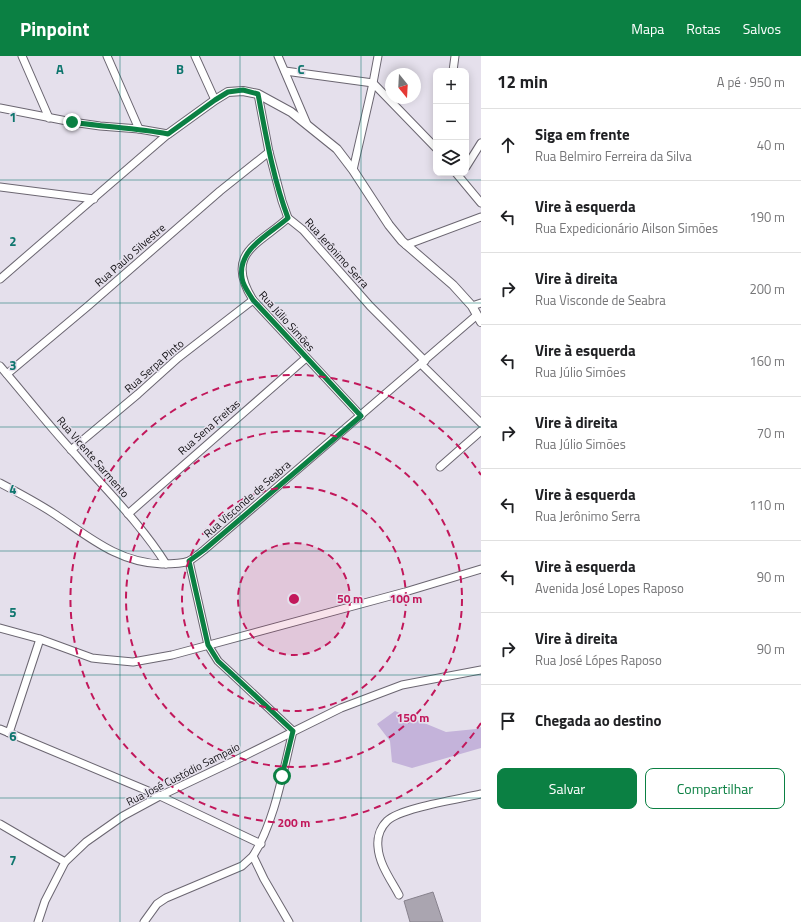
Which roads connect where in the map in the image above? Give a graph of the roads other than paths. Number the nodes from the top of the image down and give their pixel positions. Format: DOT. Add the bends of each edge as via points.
graph roads {
  1 [pos="22,56"];
  2 [pos="107,56"];
  3 [pos="195,56"];
  4 [pos="278,56"];
  5 [pos="378,56"];
  6 [pos="455,56"];
  7 [pos="453,68"];
  8 [pos="285,71"];
  9 [pos="373,83"];
  10 [pos="258,94"];
  11 [pos="215,100"];
  12 [pos="0,108"];
  13 [pos="49,118"];
  14 [pos="307,124"];
  15 [pos="139,129"];
  16 [pos="168,134"];
  17 [pos="481,143"];
  18 [pos="433,145"];
  19 [pos="269,152"];
  20 [pos="469,162"];
  21 [pos="353,170"];
  22 [pos="460,176"];
  23 [pos="0,187"];
  24 [pos="94,199"];
  25 [pos="481,204"];
  26 [pos="481,217"];
  27 [pos="288,218"];
  28 [pos="406,245"];
  29 [pos="0,279"];
  30 [pos="253,300"];
  31 [pos="481,303"];
  32 [pos="472,306"];
  33 [pos="479,319"];
  34 [pos="306,358"];
  35 [pos="423,363"];
  36 [pos="0,366"];
  37 [pos="7,374"];
  38 [pos="361,416"];
  39 [pos="481,423"];
  40 [pos="481,431"];
  41 [pos="71,450"];
  42 [pos="440,467"];
  43 [pos="0,483"];
  44 [pos="128,514"];
  45 [pos="189,561"];
  46 [pos="166,564"];
  47 [pos="481,569"];
  48 [pos="0,628"];
  49 [pos="40,639"];
  50 [pos="208,645"];
  51 [pos="481,670"];
  52 [pos="0,729"];
  53 [pos="293,731"];
  54 [pos="9,732"];
  55 [pos="481,794"];
  56 [pos="160,796"];
  57 [pos="0,824"];
  58 [pos="260,844"];
  59 [pos="253,856"];
  60 [pos="65,862"];
  61 [pos="399,895"];
  62 [pos="38,922"];
  63 [pos="144,922"];
  64 [pos="289,922"];
  1 -- 13 [label="street"];
  2 -- 15 [label="street"];
  3 -- 11 [label="street"];
  4 -- 8 [label="street"];
  5 -- 9 [label="street"];
  6 -- 7 [label="street"];
  8 -- 9 [label="street"];
  8 -- 14 [label="street"];
  9 -- 18 [label="street"];
  9 -- 21 [label="street"];
  10 -- 11 [label="street" via="243,90 228,92"];
  10 -- 14 [label="street"];
  10 -- 19 [label="street, Rua Jerônimo Serra"];
  11 -- 16 [label="street"];
  12 -- 13 [label="street"];
  13 -- 15 [label="street"];
  14 -- 21 [label="street" via="337,149"];
  15 -- 16 [label="street"];
  16 -- 24 [label="street"];
  17 -- 20 [label="street"];
  19 -- 27 [label="street, Rua Jerônimo Serra"];
  19 -- 37 [label="street, Rua Paulo Silvestre"];
  21 -- 28 [label="street" via="389,225"];
  22 -- 25 [label="street"];
  23 -- 24 [label="street"];
  24 -- 29 [label="street"];
  26 -- 28 [label="street"];
  27 -- 30 [label="street, Rua Júlio Simões" via="248,252 242,264 242,278"];
  27 -- 35 [label="street, Rua Jerônimo Serra" via="303,230"];
  28 -- 32 [label="street" via="454,285"];
  30 -- 34 [label="street, Rua Júlio Simões"];
  30 -- 41 [label="street, Rua Serpa Pinto" via="178,358"];
  31 -- 32 [label="street"];
  32 -- 33 [label="street"];
  33 -- 35 [label="street, Rua Visconde de Seabra"];
  34 -- 38 [label="street, Rua Júlio Simões"];
  34 -- 44 [label="street, Rua Sena Freitas"];
  35 -- 38 [label="street, Rua Visconde de Seabra"];
  35 -- 39 [label="street, Rua Jerônimo Serra"];
  36 -- 37 [label="street, Rua Vicente Sarmento"];
  37 -- 41 [label="street, Rua Vicente Sarmento"];
  38 -- 45 [label="street, Rua Visconde de Seabra"];
  40 -- 42 [label="street"];
  41 -- 44 [label="street, Rua Vicente Sarmento"];
  43 -- 46 [label="street, Rua Visconde de Seabra" via="46,508 100,545 133,560 148,564"];
  44 -- 46 [label="street, Rua Vicente Sarmento"];
  45 -- 46 [label="street, Rua Visconde de Seabra"];
  45 -- 50 [label="street"];
  47 -- 50 [label="street"];
  48 -- 49 [label="street"];
  49 -- 50 [label="street" via="92,658 133,662"];
  49 -- 54 [label="street"];
  50 -- 53 [label="street" via="218,661"];
  51 -- 53 [label="street, Rua José Custódio Sampaio" via="402,685 340,708"];
  52 -- 54 [label="street"];
  53 -- 56 [label="street, Rua José Custódio Sampaio"];
  53 -- 58 [label="street" via="272,811"];
  54 -- 56 [label="street"];
  55 -- 61 [label="street" via="400,813 387,821 379,833 378,848"];
  56 -- 58 [label="street"];
  56 -- 60 [label="street, Rua José Custódio Sampaio" via="106,828"];
  57 -- 60 [label="street"];
  58 -- 59 [label="street"];
  59 -- 63 [label="street" via="242,866 166,898 157,904"];
  59 -- 64 [label="street"];
  60 -- 62 [label="street, Rua José Custódio Sampaio" via="45,901"];
}
